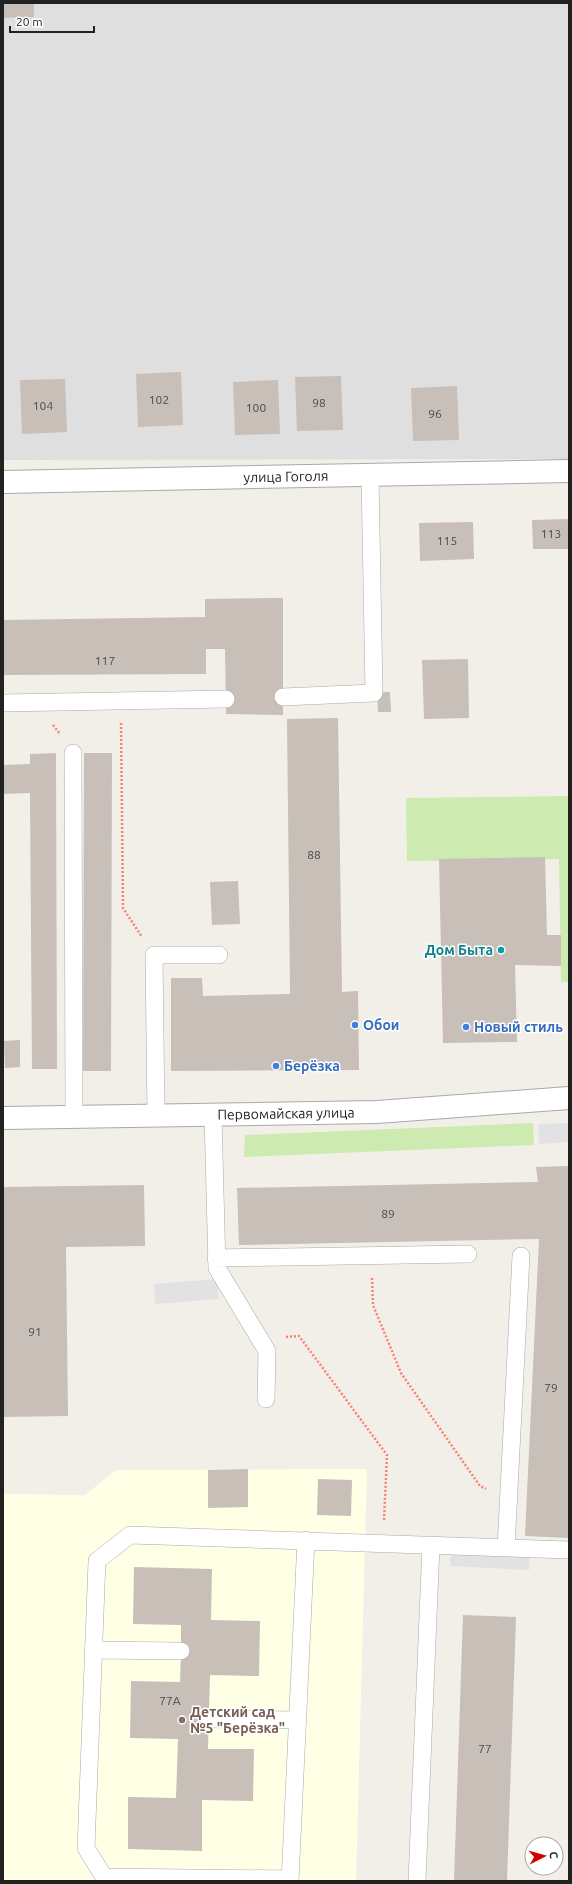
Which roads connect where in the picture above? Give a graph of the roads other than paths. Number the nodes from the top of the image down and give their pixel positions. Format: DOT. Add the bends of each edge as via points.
graph roads {
  1 [pos="569,471"];
  2 [pos="370,475"];
  3 [pos="3,482"];
  4 [pos="283,697"];
  5 [pos="226,699"];
  6 [pos="3,703"];
  7 [pos="73,753"];
  8 [pos="218,955"];
  9 [pos="569,1098"];
  10 [pos="213,1115"];
  11 [pos="156,1116"];
  12 [pos="74,1117"];
  13 [pos="3,1118"];
  14 [pos="468,1254"];
  15 [pos="521,1256"];
  16 [pos="216,1258"];
  17 [pos="266,1399"];
  18 [pos="306,1540"];
  19 [pos="431,1545"];
  20 [pos="506,1548"];
  21 [pos="569,1550"];
  22 [pos="93,1650"];
  23 [pos="181,1651"];
  24 [pos="209,1719"];
  25 [pos="297,1720"];
  26 [pos="290,1880"];
  27 [pos="417,1881"];
  1 -- 2 [label="street, улица Гоголя"];
  2 -- 3 [label="street, улица Гоголя"];
  2 -- 4 [label="lane" via="374,693"];
  5 -- 6 [label="lane"];
  7 -- 12 [label="lane"];
  8 -- 11 [label="lane" via="154,955"];
  9 -- 10 [label="street, Первомайская улица" via="377,1112"];
  10 -- 11 [label="street, Первомайская улица"];
  10 -- 16 [label="lane"];
  11 -- 12 [label="street, Первомайская улица"];
  12 -- 13 [label="street, Первомайская улица"];
  14 -- 16 [label="lane"];
  15 -- 20 [label="lane"];
  16 -- 17 [label="lane" via="217,1268 267,1352"];
  18 -- 19 [label="lane"];
  18 -- 22 [label="lane" via="130,1534 97,1561"];
  18 -- 25 [label="lane"];
  19 -- 20 [label="lane"];
  19 -- 27 [label="lane"];
  20 -- 21 [label="lane"];
  22 -- 23 [label="lane"];
  22 -- 26 [label="lane" via="86,1848 104,1877"];
  24 -- 25 [label="lane"];
  25 -- 26 [label="lane"];
}
